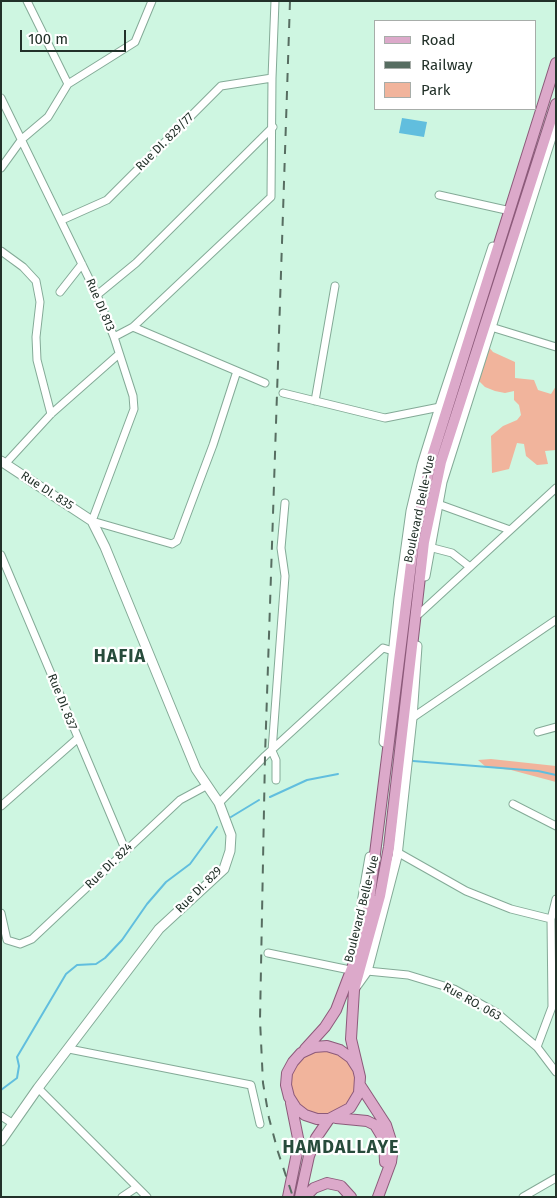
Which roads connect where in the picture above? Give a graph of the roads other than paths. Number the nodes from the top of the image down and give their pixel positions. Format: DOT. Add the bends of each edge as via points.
graph roads {
  1 [pos="27,1"];
  2 [pos="152,1"];
  3 [pos="275,1"];
  4 [pos="555,65"];
  5 [pos="272,78"];
  6 [pos="68,84"];
  7 [pos="1,98"];
  8 [pos="556,104"];
  9 [pos="537,110"];
  10 [pos="537,110"];
  11 [pos="556,122"];
  12 [pos="272,127"];
  13 [pos="22,139"];
  14 [pos="1,168"];
  15 [pos="439,195"];
  16 [pos="506,210"];
  17 [pos="62,220"];
  18 [pos="1,252"];
  19 [pos="82,264"];
  20 [pos="335,286"];
  21 [pos="60,292"];
  22 [pos="97,295"];
  23 [pos="133,327"];
  24 [pos="491,327"];
  25 [pos="114,337"];
  26 [pos="556,347"];
  27 [pos="120,354"];
  28 [pos="237,371"];
  29 [pos="265,384"];
  30 [pos="283,393"];
  31 [pos="314,401"];
  32 [pos="440,407"];
  33 [pos="51,414"];
  34 [pos="3,462"];
  35 [pos="556,488"];
  36 [pos="285,503"];
  37 [pos="438,504"];
  38 [pos="92,521"];
  39 [pos="510,530"];
  40 [pos="429,547"];
  41 [pos="1,556"];
  42 [pos="470,567"];
  43 [pos="419,614"];
  44 [pos="556,620"];
  45 [pos="393,651"];
  46 [pos="412,718"];
  47 [pos="556,727"];
  48 [pos="538,732"];
  49 [pos="77,739"];
  50 [pos="272,751"];
  51 [pos="276,780"];
  52 [pos="206,786"];
  53 [pos="218,803"];
  54 [pos="512,804"];
  55 [pos="1,805"];
  56 [pos="556,826"];
  57 [pos="126,849"];
  58 [pos="397,852"];
  59 [pos="556,899"];
  60 [pos="1,913"];
  61 [pos="551,919"];
  62 [pos="365,934"];
  63 [pos="7,942"];
  64 [pos="268,953"];
  65 [pos="350,970"];
  66 [pos="367,971"];
  67 [pos="354,990"];
  68 [pos="537,1048"];
  69 [pos="69,1049"];
  70 [pos="301,1053"];
  71 [pos="358,1069"];
  72 [pos="556,1072"];
  73 [pos="360,1085"];
  74 [pos="38,1088"];
  75 [pos="289,1097"];
  76 [pos="1,1116"];
  77 [pos="332,1118"];
  78 [pos="12,1123"];
  79 [pos="260,1124"];
  80 [pos="1,1141"];
  81 [pos="556,1178"];
  82 [pos="138,1187"];
  83 [pos="122,1197"];
  84 [pos="147,1197"];
  85 [pos="288,1197"];
  86 [pos="300,1197"];
  87 [pos="305,1197"];
  88 [pos="351,1197"];
  89 [pos="371,1197"];
  90 [pos="378,1197"];
  91 [pos="523,1197"];
  1 -- 6 [label="street"];
  2 -- 6 [label="street" via="135,42"];
  3 -- 5 [label="street"];
  4 -- 9 [label="street, Boulevard Belle-Vue"];
  4 -- 62 [label="main road, Boulevard Belle-Vue" via="431,460 414,540"];
  5 -- 12 [label="street"];
  5 -- 17 [label="street, Rue DI. 829/77" via="221,86 107,200"];
  6 -- 13 [label="street" via="48,117"];
  7 -- 13 [label="street, Rue DI 813"];
  8 -- 67 [label="main road, Boulevard Belle-Vue" via="441,462 424,542 389,847 380,896"];
  10 -- 16 [label="street, Boulevard Belle-Vue"];
  11 -- 24 [label="street, Boulevard Belle-Vue"];
  12 -- 22 [label="street" via="136,263"];
  12 -- 23 [label="street" via="271,197"];
  13 -- 14 [label="street"];
  13 -- 17 [label="street, Rue DI 813"];
  15 -- 16 [label="street"];
  16 -- 32 [label="street, Boulevard Belle-Vue"];
  17 -- 19 [label="street, Rue DI 813"];
  18 -- 33 [label="street" via="36,281 40,302 37,360"];
  19 -- 21 [label="street"];
  19 -- 22 [label="street, Rue DI 813"];
  20 -- 31 [label="street"];
  22 -- 25 [label="street, Rue DI 813"];
  23 -- 25 [label="street"];
  23 -- 28 [label="street"];
  24 -- 26 [label="street"];
  24 -- 37 [label="street, Boulevard Belle-Vue"];
  25 -- 27 [label="street, Rue DI 813"];
  27 -- 33 [label="street"];
  27 -- 38 [label="street, Rue DI 813" via="134,409"];
  28 -- 29 [label="street"];
  28 -- 38 [label="street" via="177,542 172,544"];
  30 -- 31 [label="street"];
  31 -- 32 [label="street" via="386,418"];
  32 -- 45 [label="street, Boulevard Belle-Vue" via="411,512"];
  33 -- 34 [label="street"];
  34 -- 38 [label="street, Rue DI. 835"];
  35 -- 39 [label="street"];
  36 -- 50 [label="street" via="281,548 285,576"];
  37 -- 39 [label="street"];
  37 -- 40 [label="street, Boulevard Belle-Vue"];
  38 -- 52 [label="street, Rue DI. 829"];
  39 -- 42 [label="street"];
  40 -- 42 [label="street" via="452,553"];
  40 -- 43 [label="street, Boulevard Belle-Vue"];
  41 -- 49 [label="street, Rue DI. 837"];
  42 -- 43 [label="street"];
  43 -- 46 [label="street, Boulevard Belle-Vue"];
  44 -- 46 [label="street"];
  45 -- 50 [label="street" via="384,648"];
  45 -- 62 [label="street, Boulevard Belle-Vue" via="375,829 362,903"];
  46 -- 58 [label="street, Boulevard Belle-Vue"];
  47 -- 48 [label="street"];
  49 -- 55 [label="street"];
  49 -- 57 [label="street, Rue DI. 837"];
  50 -- 51 [label="street" via="276,760"];
  50 -- 53 [label="street"];
  52 -- 53 [label="street, Rue DI. 829"];
  52 -- 57 [label="street, Rue DI. 824" via="180,800"];
  53 -- 69 [label="street, Rue DI. 829" via="230,835 230,851 224,868 160,929"];
  54 -- 56 [label="street"];
  57 -- 63 [label="street, Rue DI. 824" via="32,939 20,944"];
  58 -- 61 [label="street" via="466,891 511,909"];
  58 -- 66 [label="street, Boulevard Belle-Vue"];
  59 -- 61 [label="street"];
  60 -- 63 [label="street"];
  61 -- 68 [label="street" via="552,1007"];
  62 -- 65 [label="main road, Boulevard Belle-Vue"];
  64 -- 65 [label="street"];
  65 -- 70 [label="main road, Boulevard Belle-Vue" via="336,1010"];
  66 -- 67 [label="street, Boulevard Belle-Vue"];
  66 -- 68 [label="street, Rue RO. 063" via="408,975 454,989 497,1013"];
  67 -- 71 [label="main road, Boulevard Belle-Vue" via="351,1039"];
  68 -- 72 [label="street, Rue RO. 063"];
  69 -- 74 [label="street, Rue DI. 829"];
  69 -- 79 [label="street" via="251,1085"];
  70 -- 71 [label="main road" via="327,1046 351,1058"];
  70 -- 75 [label="main road" via="288,1073"];
  71 -- 73 [label="main road"];
  73 -- 77 [label="main road" via="355,1101 343,1114"];
  73 -- 90 [label="main road" via="386,1125 393,1147"];
  74 -- 78 [label="street, Rue DI. 829"];
  74 -- 82 [label="street"];
  75 -- 77 [label="main road" via="305,1115 317,1119"];
  75 -- 85 [label="main road" via="299,1143"];
  76 -- 78 [label="street"];
  77 -- 86 [label="main road" via="316,1138"];
  77 -- 89 [label="main road" via="367,1121 375,1125 384,1140 385,1162"];
  78 -- 80 [label="street, Rue DI. 829"];
  81 -- 91 [label="street"];
  82 -- 83 [label="street"];
  82 -- 84 [label="street"];
  87 -- 88 [label="main road" via="314,1188 327,1183 341,1186"];
}
